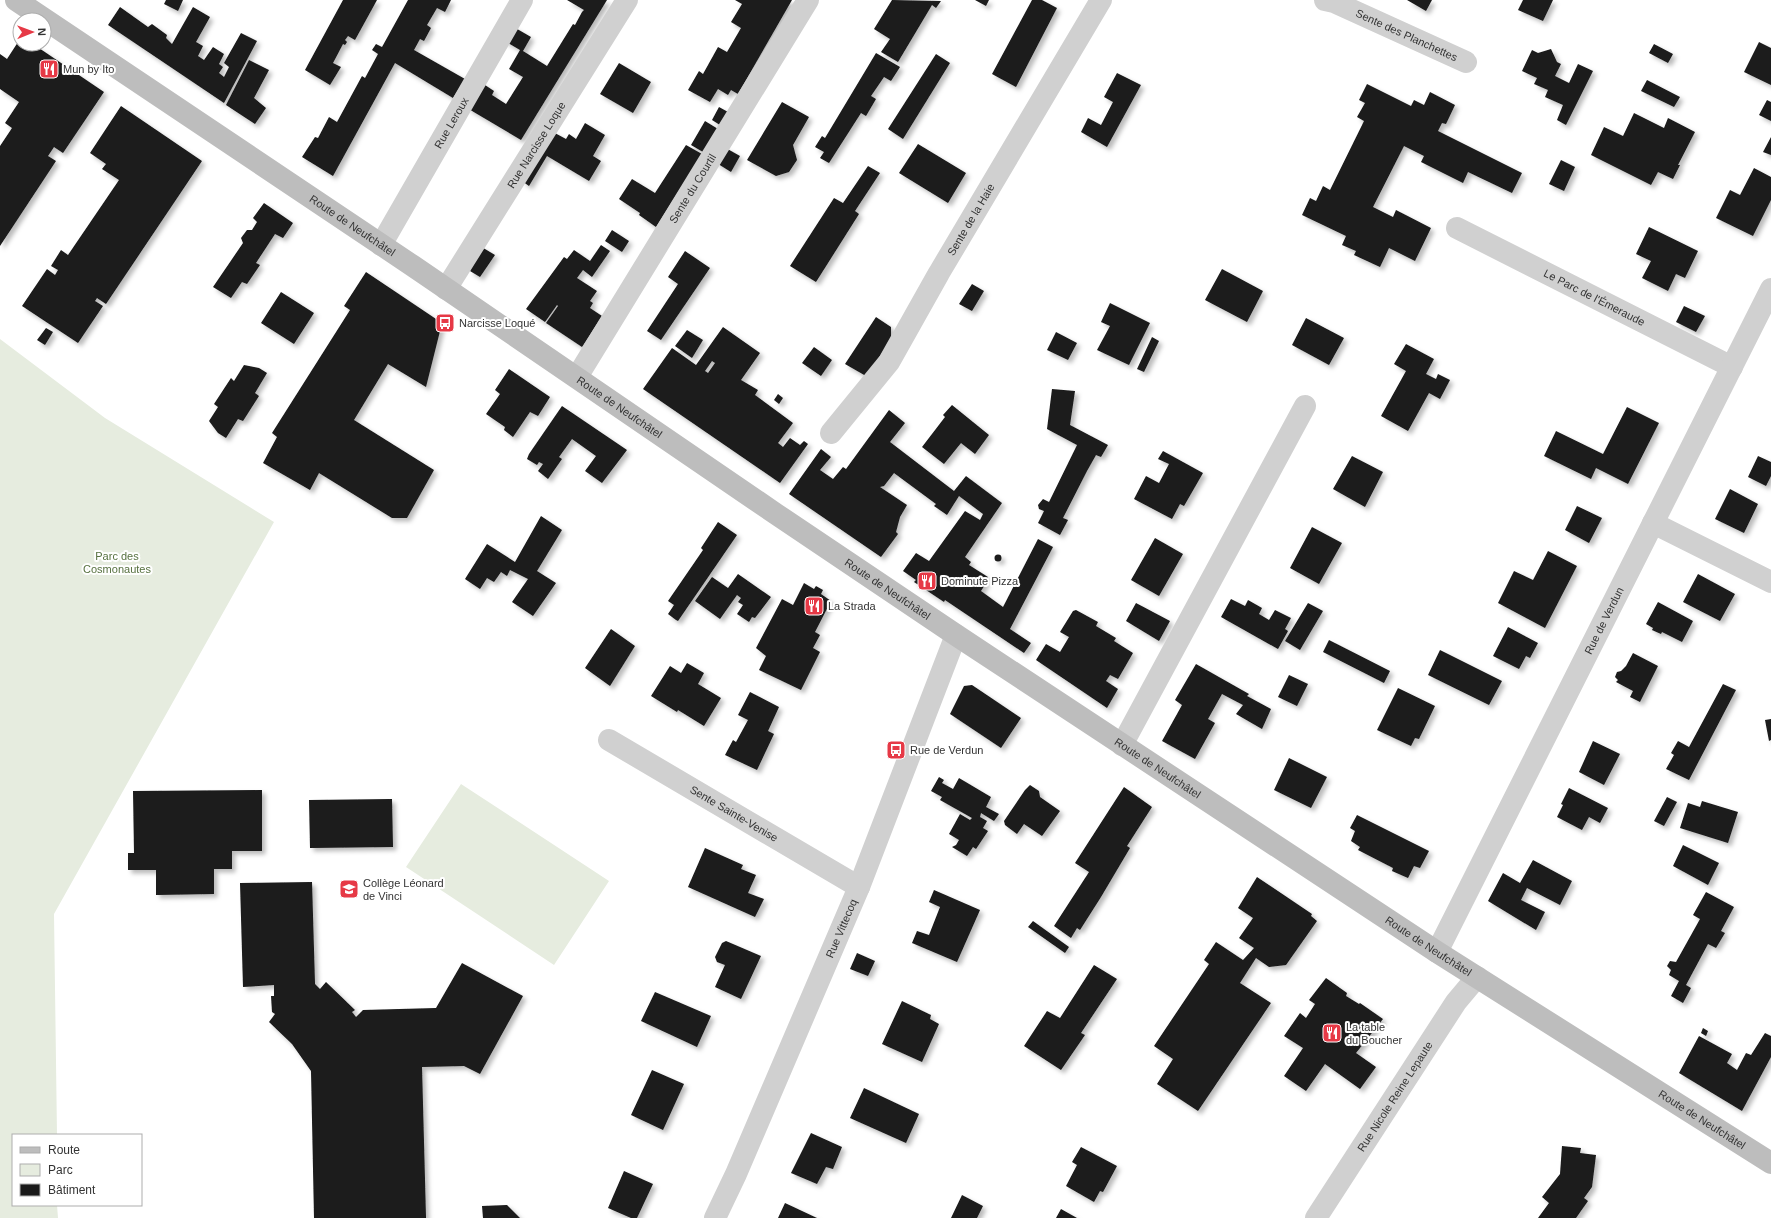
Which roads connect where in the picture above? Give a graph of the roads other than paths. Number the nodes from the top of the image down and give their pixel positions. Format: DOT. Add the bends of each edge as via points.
graph roads {
  1 [pos="16,0"];
  2 [pos="522,0"];
  3 [pos="626,0"];
  4 [pos="808,0"];
  5 [pos="1101,0"];
  6 [pos="1325,0"];
  7 [pos="1466,62"];
  8 [pos="1457,228"];
  9 [pos="381,245"];
  10 [pos="446,289"];
  11 [pos="1771,289"];
  12 [pos="1732,367"];
  13 [pos="577,377"];
  14 [pos="1305,406"];
  15 [pos="831,433"];
  16 [pos="1653,523"];
  17 [pos="1771,582"];
  18 [pos="956,634"];
  19 [pos="609,740"];
  20 [pos="1122,745"];
  21 [pos="859,887"];
  22 [pos="1437,952"];
  23 [pos="1477,977"];
  24 [pos="1771,1163"];
  25 [pos="715,1218"];
  26 [pos="1316,1218"];
  1 -- 9 [label="main road, Route de Neufchâtel"];
  2 -- 9 [label="street, Rue Leroux"];
  3 -- 10 [label="street, Rue Narcisse Loque"];
  4 -- 13 [label="street, Sente du Courtil"];
  5 -- 15 [label="street, Sente de la Haie" via="889,362"];
  6 -- 7 [label="street, Sente des Planchettes"];
  8 -- 12 [label="street, Le Parc de l'Émeraude"];
  9 -- 10 [label="main road, Route de Neufchâtel"];
  10 -- 13 [label="main road, Route de Neufchâtel"];
  11 -- 12 [label="street, Rue de Verdun"];
  12 -- 16 [label="street, Rue de Verdun"];
  13 -- 18 [label="main road, Route de Neufchâtel"];
  14 -- 20 [label="street"];
  16 -- 17 [label="street"];
  16 -- 22 [label="street, Rue de Verdun"];
  18 -- 20 [label="main road, Route de Neufchâtel"];
  18 -- 21 [label="street, Rue Vittecoq"];
  19 -- 21 [label="street, Sente Sainte-Venise"];
  20 -- 22 [label="main road, Route de Neufchâtel"];
  21 -- 25 [label="street, Rue Vittecoq"];
  22 -- 23 [label="main road, Route de Neufchâtel"];
  23 -- 24 [label="main road, Route de Neufchâtel"];
  23 -- 26 [label="street, Rue Nicole Reine Lepaute" via="1456,1002"];
}
